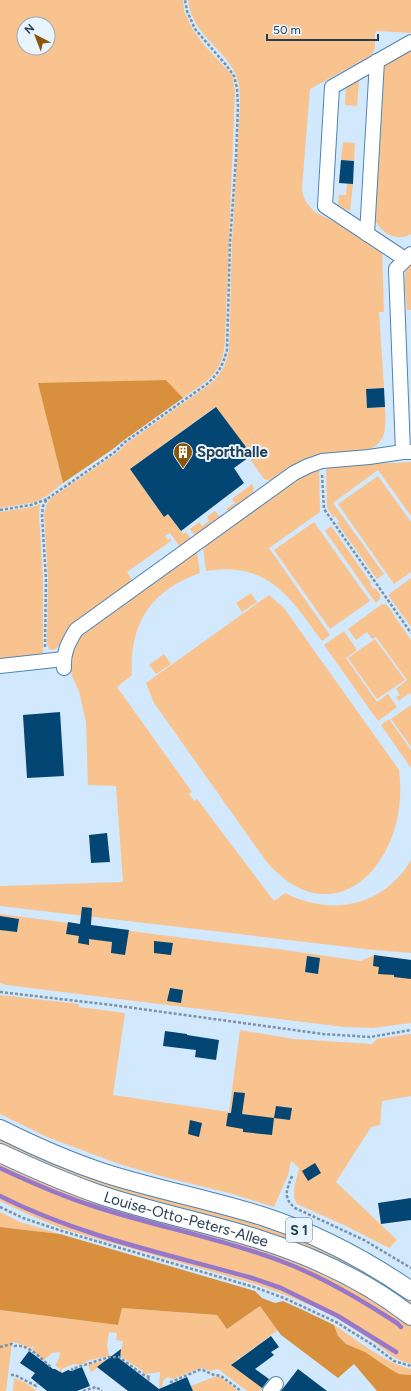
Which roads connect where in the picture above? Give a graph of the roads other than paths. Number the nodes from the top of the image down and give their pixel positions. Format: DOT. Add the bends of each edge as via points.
graph roads {
  1 [pos="411,42"];
  2 [pos="377,61"];
  3 [pos="367,234"];
  4 [pos="408,256"];
  5 [pos="407,452"];
  6 [pos="0,666"];
  7 [pos="0,1129"];
  8 [pos="0,1153"];
  9 [pos="411,1291"];
  10 [pos="411,1316"];
  1 -- 2 [label="lane"];
  2 -- 3 [label="lane"];
  2 -- 3 [label="lane" via="332,87 325,206"];
  3 -- 4 [label="lane"];
  4 -- 5 [label="lane" via="396,269"];
  5 -- 6 [label="lane" via="322,461 294,473 76,630 67,645 64,664"];
  7 -- 9 [label="main road, Louise-Otto-Peters-Allee / S 1" via="59,1157 104,1173 265,1217 304,1232 382,1271"];
  8 -- 10 [label="main road, Louise-Otto-Peters-Allee / S 1" via="53,1178 99,1194 296,1252 373,1289"];
}
